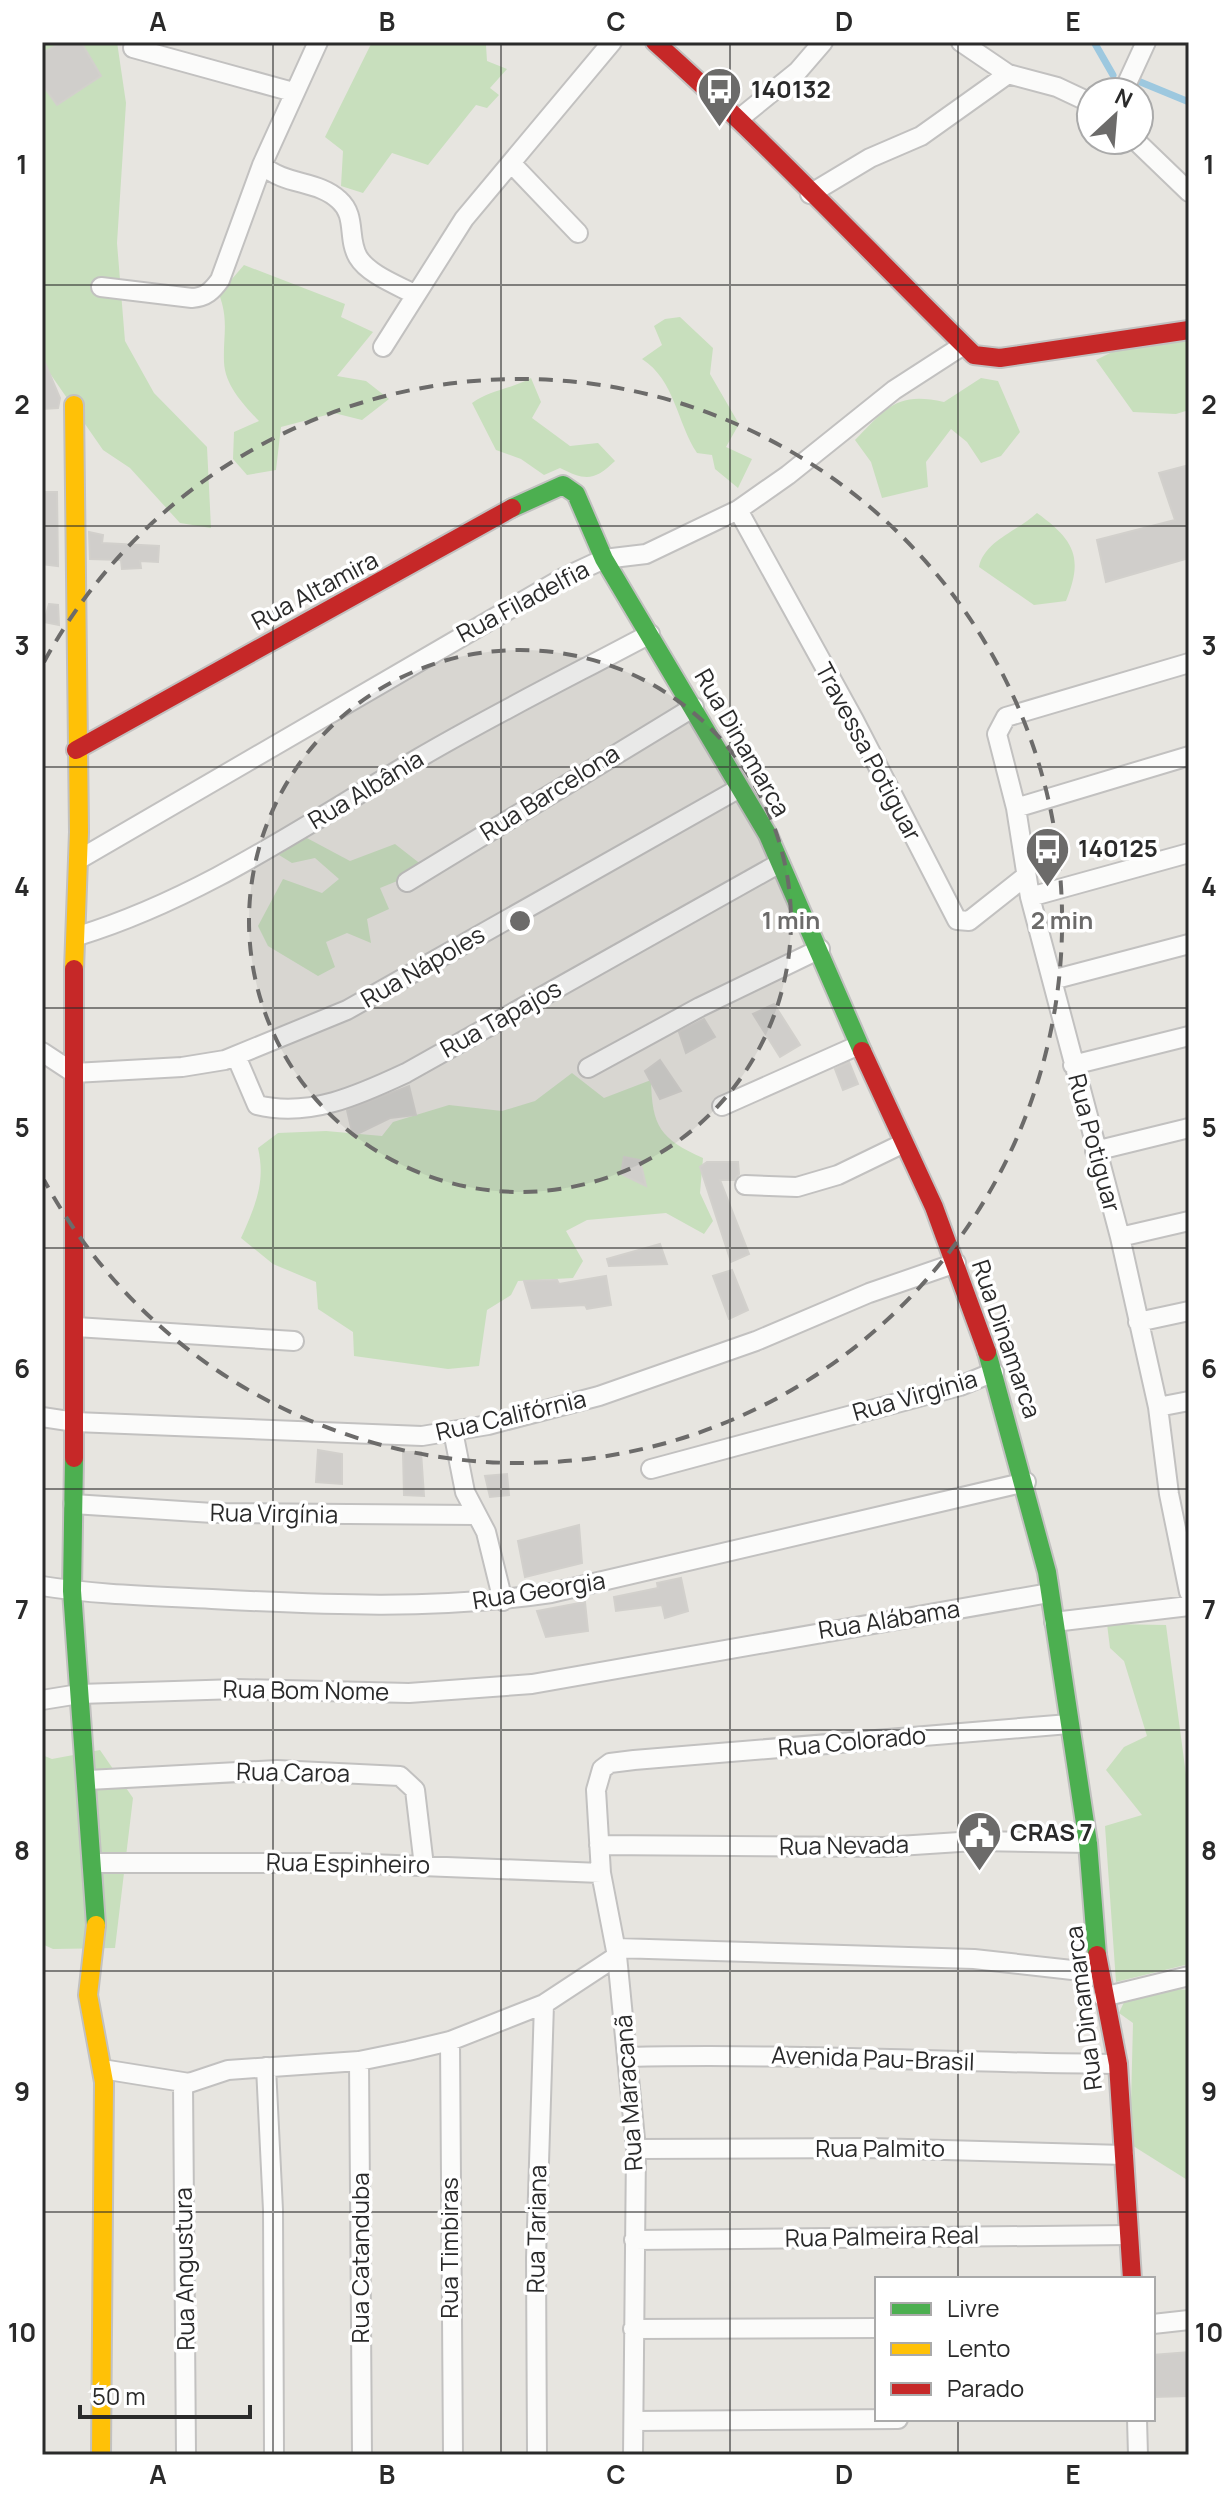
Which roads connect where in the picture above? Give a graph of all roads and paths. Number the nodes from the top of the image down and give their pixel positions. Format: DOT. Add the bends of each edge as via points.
graph roads {
  1 [pos="318,42"];
  2 [pos="612,42"];
  3 [pos="655,42"];
  4 [pos="823,42"];
  5 [pos="961,42"];
  6 [pos="1146,42"];
  7 [pos="133,48"];
  8 [pos="1008,74"];
  9 [pos="1130,76"];
  10 [pos="293,92"];
  11 [pos="1075,95"];
  12 [pos="740,118"];
  13 [pos="1152,156"];
  14 [pos="512,164"];
  15 [pos="262,165"];
  16 [pos="1189,192"];
  17 [pos="810,194"];
  18 [pos="578,233"];
  19 [pos="101,287"];
  20 [pos="414,294"];
  21 [pos="1189,330"];
  22 [pos="962,346"];
  23 [pos="383,347"];
  24 [pos="74,405"];
  25 [pos="576,494"];
  26 [pos="738,510"];
  27 [pos="604,559"];
  28 [pos="650,634"];
  29 [pos="1189,663"];
  30 [pos="694,707"];
  31 [pos="76,750"];
  32 [pos="1189,756"];
  33 [pos="738,789"];
  34 [pos="1016,808"];
  35 [pos="1189,853"];
  36 [pos="78,860"];
  37 [pos="780,863"];
  38 [pos="1026,876"];
  39 [pos="407,882"];
  40 [pos="1030,897"];
  41 [pos="78,936"];
  42 [pos="1189,944"];
  43 [pos="820,949"];
  44 [pos="1052,980"];
  45 [pos="1189,1036"];
  46 [pos="859,1045"];
  47 [pos="42,1052"];
  48 [pos="230,1058"];
  49 [pos="1073,1065"];
  50 [pos="588,1068"];
  51 [pos="74,1073"];
  52 [pos="722,1106"];
  53 [pos="1189,1128"];
  54 [pos="902,1144"];
  55 [pos="1095,1151"];
  56 [pos="745,1185"];
  57 [pos="1189,1221"];
  58 [pos="1120,1237"];
  59 [pos="956,1263"];
  60 [pos="1189,1311"];
  61 [pos="1138,1322"];
  62 [pos="76,1327"];
  63 [pos="294,1341"];
  64 [pos="994,1372"];
  65 [pos="1189,1401"];
  66 [pos="1158,1407"];
  67 [pos="42,1417"];
  68 [pos="75,1422"];
  69 [pos="453,1431"];
  70 [pos="651,1469"];
  71 [pos="1026,1482"];
  72 [pos="1189,1490"];
  73 [pos="1169,1494"];
  74 [pos="73,1504"];
  75 [pos="475,1515"];
  76 [pos="1188,1584"];
  77 [pos="42,1586"];
  78 [pos="72,1591"];
  79 [pos="1049,1593"];
  80 [pos="503,1601"];
  81 [pos="1189,1606"];
  82 [pos="1054,1622"];
  83 [pos="532,1684"];
  84 [pos="79,1694"];
  85 [pos="42,1700"];
  86 [pos="1069,1724"];
  87 [pos="634,1760"];
  88 [pos="88,1780"];
  89 [pos="1088,1843"];
  90 [pos="599,1845"];
  91 [pos="95,1863"];
  92 [pos="424,1866"];
  93 [pos="601,1873"];
  94 [pos="616,1952"];
  95 [pos="1099,1973"];
  96 [pos="1189,1976"];
  97 [pos="1103,1997"];
  98 [pos="544,2004"];
  99 [pos="450,2041"];
  100 [pos="628,2057"];
  101 [pos="359,2061"];
  102 [pos="1118,2064"];
  103 [pos="266,2067"];
  104 [pos="102,2069"];
  105 [pos="183,2083"];
  106 [pos="636,2149"];
  107 [pos="1124,2155"];
  108 [pos="1129,2235"];
  109 [pos="634,2240"];
  110 [pos="1132,2277"];
  111 [pos="1189,2320"];
  112 [pos="1155,2324"];
  113 [pos="875,2328"];
  114 [pos="633,2329"];
  115 [pos="875,2419"];
  116 [pos="634,2421"];
  117 [pos="1137,2421"];
  118 [pos="101,2455"];
  119 [pos="186,2455"];
  120 [pos="274,2455"];
  121 [pos="362,2455"];
  122 [pos="453,2455"];
  123 [pos="537,2455"];
  124 [pos="633,2455"];
  125 [pos="1138,2455"];
  1 -- 10 [label="street"];
  2 -- 14 [label="street"];
  3 -- 12 [label="street"];
  4 -- 12 [label="street" via="798,71"];
  5 -- 8 [label="street"];
  6 -- 9 [label="street"];
  7 -- 10 [label="street"];
  8 -- 11 [label="street"];
  8 -- 17 [label="street" via="921,136 870,158"];
  10 -- 15 [label="street"];
  12 -- 17 [label="street"];
  13 -- 16 [label="street"];
  14 -- 18 [label="street"];
  14 -- 20 [label="street" via="464,219"];
  15 -- 19 [label="street" via="220,280 204,297"];
  15 -- 20 [label="street" via="286,181 339,199 351,217 359,258"];
  17 -- 22 [label="street"];
  20 -- 23 [label="street"];
  21 -- 22 [label="street" via="988,359"];
  22 -- 26 [label="street, Rua Filadelfia" via="894,390"];
  24 -- 31 [label="street"];
  25 -- 27 [label="street, Rua Dinamarca"];
  25 -- 31 [label="street, Rua Altamira" via="563,485 533,496"];
  26 -- 27 [label="street, Rua Filadelfia" via="646,554"];
  26 -- 38 [label="street, Travessa Potiguar" via="957,920 969,921"];
  27 -- 28 [label="street, Rua Dinamarca"];
  27 -- 36 [label="street, Rua Filadelfia" via="505,609"];
  28 -- 30 [label="street, Rua Dinamarca"];
  28 -- 41 [label="street, Rua Albânia" via="422,756 182,896"];
  29 -- 34 [label="street, Rua Potiguar" via="1006,717 997,734"];
  30 -- 33 [label="street, Rua Dinamarca"];
  30 -- 39 [label="street, Rua Barcelona"];
  31 -- 36 [label="street"];
  32 -- 34 [label="street"];
  33 -- 37 [label="street, Rua Dinamarca"];
  33 -- 48 [label="street, Rua Nápoles" via="347,1010"];
  34 -- 38 [label="street, Rua Potiguar"];
  35 -- 40 [label="street"];
  36 -- 41 [label="street"];
  37 -- 43 [label="street, Rua Dinamarca"];
  37 -- 48 [label="street, Rua Tapajos" via="356,1096 296,1110 257,1105"];
  38 -- 40 [label="street, Rua Potiguar"];
  40 -- 44 [label="street, Rua Potiguar"];
  41 -- 51 [label="street"];
  42 -- 44 [label="street"];
  43 -- 46 [label="street, Rua Dinamarca"];
  43 -- 50 [label="street"];
  44 -- 49 [label="street, Rua Potiguar"];
  45 -- 49 [label="street"];
  46 -- 52 [label="street"];
  46 -- 54 [label="street, Rua Dinamarca"];
  47 -- 51 [label="street"];
  48 -- 51 [label="street, Rua Nápoles" via="182,1067"];
  49 -- 55 [label="street, Rua Potiguar"];
  51 -- 62 [label="street"];
  53 -- 55 [label="street"];
  54 -- 56 [label="street" via="838,1175 797,1187"];
  54 -- 59 [label="street, Rua Dinamarca" via="924,1182"];
  55 -- 58 [label="street, Rua Potiguar"];
  57 -- 58 [label="street"];
  58 -- 61 [label="street, Rua Potiguar"];
  59 -- 64 [label="street, Rua Dinamarca"];
  59 -- 69 [label="street, Rua Califórnia" via="599,1396"];
  60 -- 61 [label="street"];
  61 -- 66 [label="street, Rua Potiguar"];
  62 -- 63 [label="street"];
  62 -- 68 [label="street"];
  64 -- 70 [label="street, Rua Virgínia" via="960,1386"];
  64 -- 71 [label="street, Rua Dinamarca"];
  65 -- 66 [label="street"];
  66 -- 73 [label="street, Rua Potiguar"];
  67 -- 68 [label="street, Rua Califórnia"];
  68 -- 69 [label="street, Rua Califórnia" via="422,1436"];
  68 -- 74 [label="street"];
  69 -- 75 [label="street" via="460,1474"];
  71 -- 79 [label="street, Rua Dinamarca"];
  71 -- 80 [label="street, Rua Georgia"];
  72 -- 73 [label="street"];
  73 -- 76 [label="street, Rua Potiguar"];
  74 -- 75 [label="street, Rua Virgínia" via="213,1513"];
  74 -- 78 [label="street"];
  75 -- 80 [label="street" via="493,1553"];
  77 -- 78 [label="street, Rua Georgia"];
  78 -- 80 [label="street, Rua Georgia" via="394,1607"];
  78 -- 84 [label="street"];
  79 -- 82 [label="street, Rua Dinamarca"];
  79 -- 83 [label="street, Rua Alábama"];
  81 -- 82 [label="street"];
  82 -- 86 [label="street, Rua Dinamarca"];
  83 -- 84 [label="street, Rua Bom Nome" via="409,1693 238,1689"];
  84 -- 85 [label="street, Rua Bom Nome"];
  84 -- 88 [label="street"];
  86 -- 87 [label="street, Rua Colorado"];
  86 -- 89 [label="street, Rua Dinamarca"];
  87 -- 90 [label="street, Rua Maracanã" via="610,1763 597,1778"];
  88 -- 91 [label="street"];
  88 -- 92 [label="street, Rua Caroa" via="277,1770 400,1776 415,1790"];
  89 -- 90 [label="street, Rua Nevada"];
  89 -- 95 [label="street, Rua Dinamarca"];
  90 -- 93 [label="street, Rua Maracanã"];
  91 -- 92 [label="street, Rua Espinheiro"];
  91 -- 104 [label="street" via="96,1944 88,1995"];
  92 -- 93 [label="street, Rua Espinheiro"];
  93 -- 94 [label="street, Rua Maracanã"];
  94 -- 95 [label="street" via="974,1959"];
  94 -- 98 [label="street"];
  94 -- 100 [label="street, Rua Maracanã"];
  95 -- 97 [label="street, Rua Dinamarca"];
  96 -- 97 [label="street"];
  97 -- 102 [label="street, Rua Dinamarca"];
  98 -- 99 [label="street"];
  98 -- 123 [label="street, Rua Tariana" via="537,2186"];
  99 -- 101 [label="street"];
  99 -- 122 [label="street, Rua Timbiras"];
  100 -- 102 [label="street, Avenida Pau-Brasil"];
  100 -- 106 [label="street, Rua Maracanã"];
  101 -- 103 [label="street"];
  101 -- 121 [label="street, Rua Catanduba"];
  102 -- 107 [label="street, Rua Dinamarca"];
  103 -- 105 [label="street" via="228,2070"];
  103 -- 120 [label="street" via="273,2210"];
  104 -- 105 [label="street"];
  104 -- 118 [label="street"];
  105 -- 119 [label="street, Rua Angustura"];
  106 -- 107 [label="street, Rua Palmito"];
  106 -- 109 [label="street, Rua Maracanã"];
  107 -- 108 [label="street, Rua Dinamarca"];
  108 -- 109 [label="street, Rua Palmeira Real"];
  108 -- 110 [label="street, Rua Dinamarca"];
  109 -- 114 [label="street, Rua Maracanã"];
  111 -- 112 [label="street"];
  113 -- 114 [label="street"];
  114 -- 116 [label="street, Rua Maracanã"];
  115 -- 116 [label="street"];
  116 -- 124 [label="street, Rua Maracanã"];
  117 -- 125 [label="street"];
}
